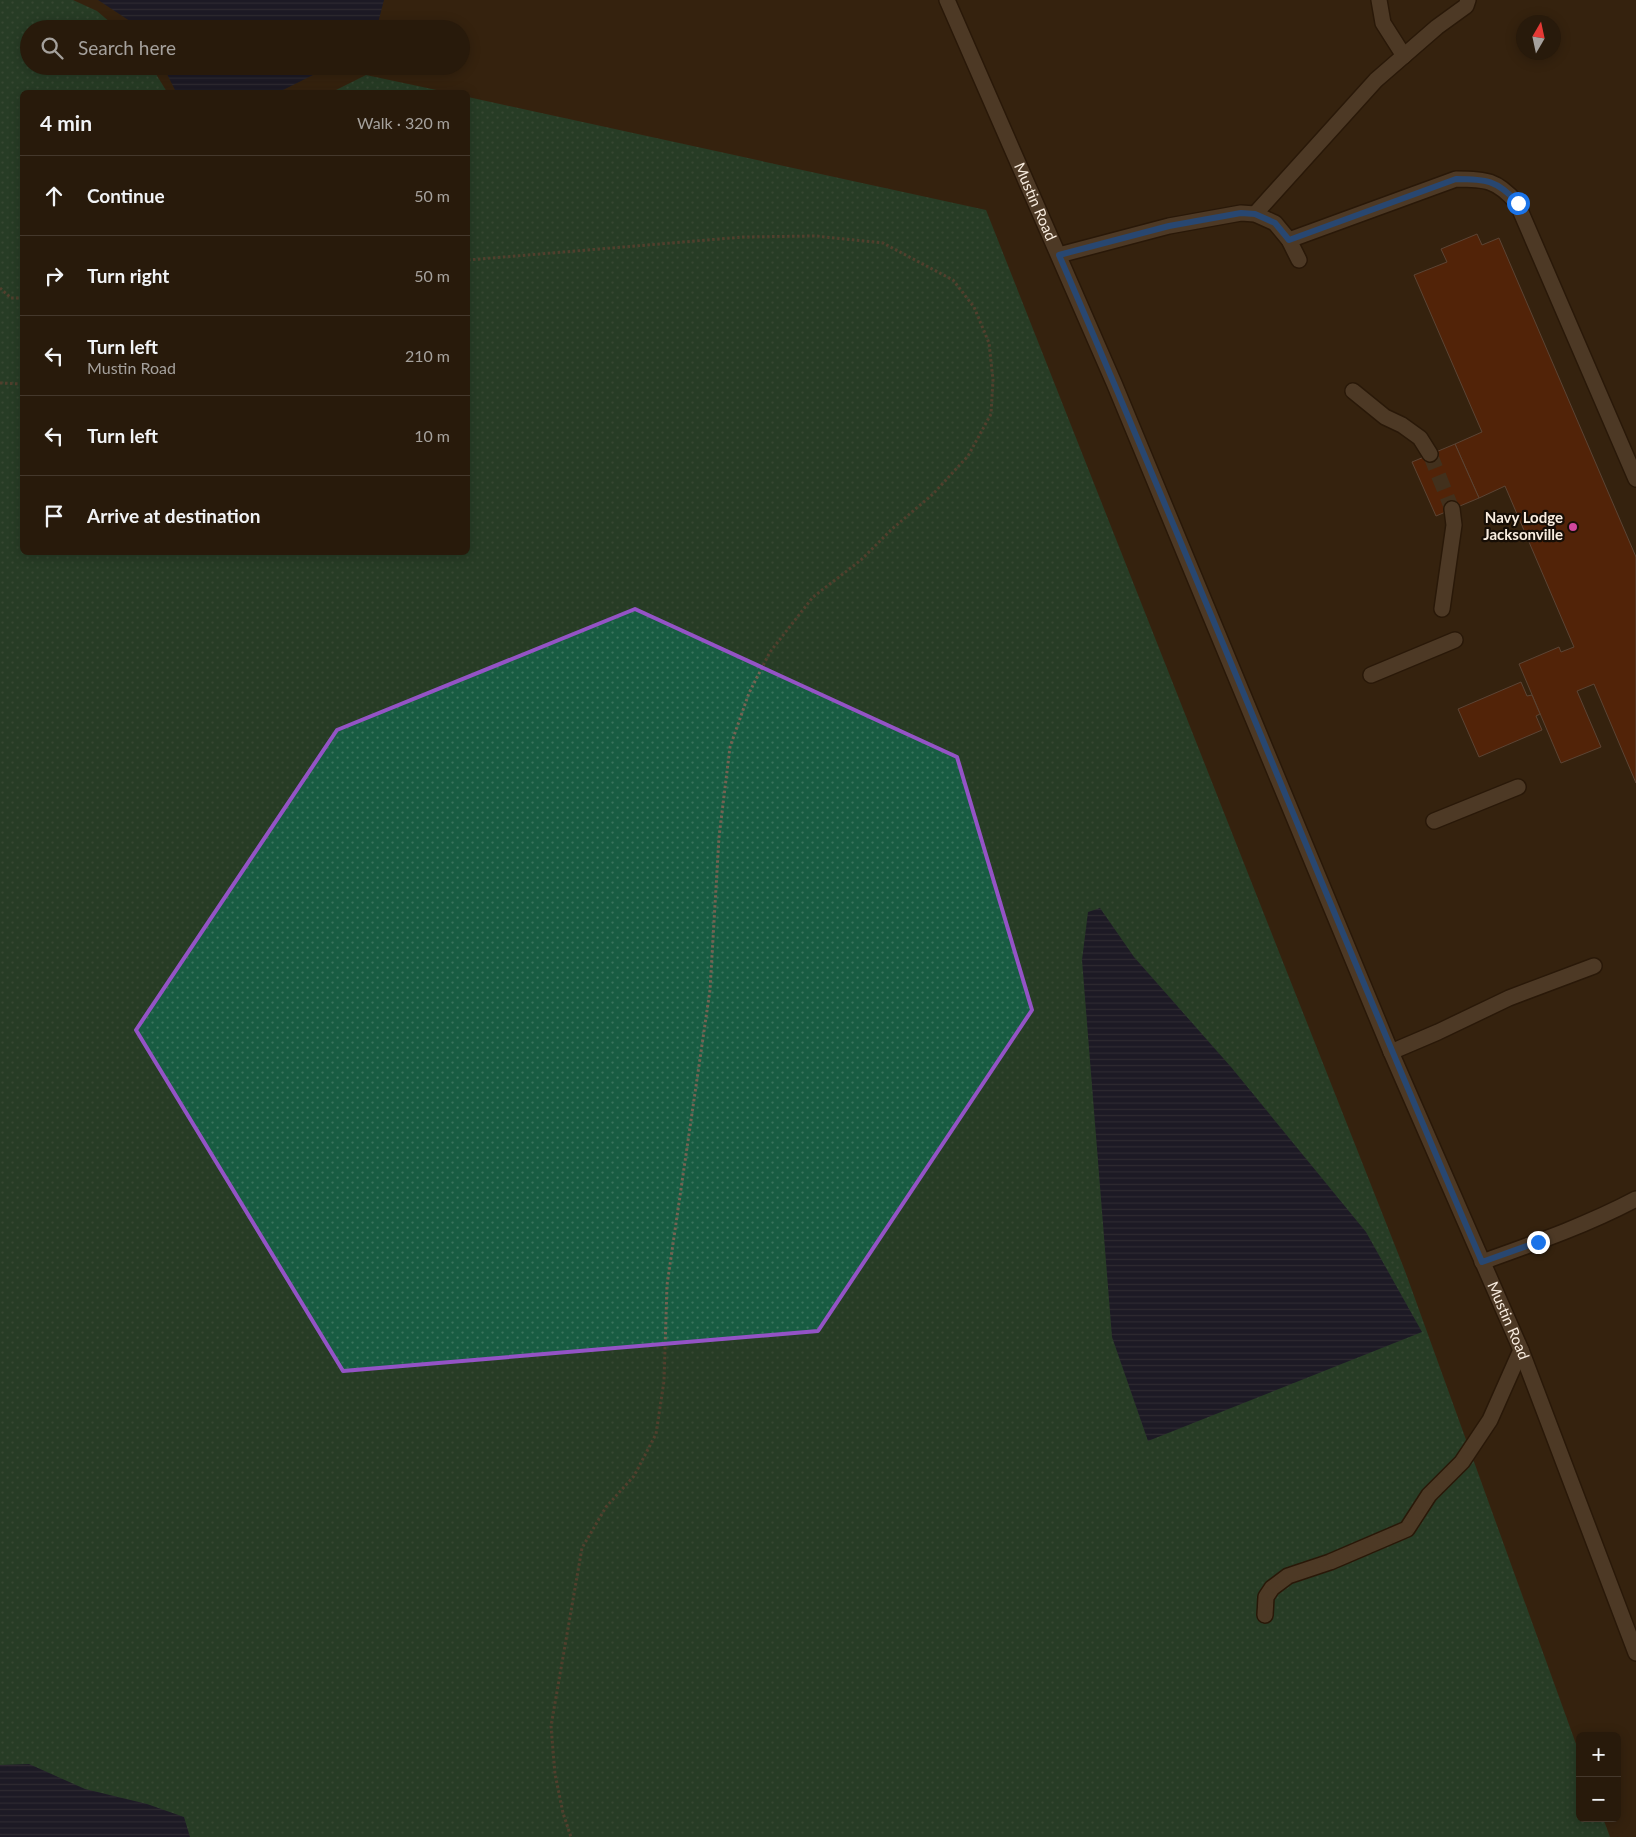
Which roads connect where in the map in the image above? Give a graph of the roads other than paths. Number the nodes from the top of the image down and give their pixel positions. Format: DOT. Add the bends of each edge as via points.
graph roads {
  1 [pos="947,0"];
  2 [pos="1379,0"];
  3 [pos="1468,0"];
  4 [pos="1404,56"];
  5 [pos="1255,214"];
  6 [pos="1289,240"];
  7 [pos="1059,255"];
  8 [pos="1299,260"];
  9 [pos="1353,391"];
  10 [pos="1430,454"];
  11 [pos="1636,478"];
  12 [pos="1452,509"];
  13 [pos="1442,609"];
  14 [pos="1455,640"];
  15 [pos="1371,675"];
  16 [pos="1518,788"];
  17 [pos="1434,821"];
  18 [pos="1594,966"];
  19 [pos="1391,1052"];
  20 [pos="1636,1199"];
  21 [pos="1482,1262"];
  22 [pos="1521,1350"];
  23 [pos="1265,1615"];
  24 [pos="1636,1653"];
  1 -- 7 [label="street, Mustin Road"];
  2 -- 4 [label="street" via="1383,23"];
  3 -- 4 [label="street" via="1466,6"];
  4 -- 5 [label="street" via="1376,80"];
  5 -- 6 [label="street" via="1275,223"];
  5 -- 7 [label="street" via="1241,213 1169,226"];
  6 -- 8 [label="street"];
  6 -- 11 [label="street" via="1456,179 1485,179 1505,189 1518,203"];
  7 -- 19 [label="street, Mustin Road"];
  9 -- 10 [label="street" via="1385,417 1420,438"];
  12 -- 13 [label="street" via="1454,525"];
  14 -- 15 [label="street"];
  16 -- 17 [label="street"];
  18 -- 19 [label="street" via="1509,998"];
  19 -- 21 [label="street, Mustin Road"];
  20 -- 21 [label="street"];
  21 -- 22 [label="street, Mustin Road"];
  22 -- 23 [label="street" via="1490,1420 1462,1462 1429,1495 1407,1529 1288,1576 1266,1597"];
  22 -- 24 [label="street, Mustin Road"];
}
